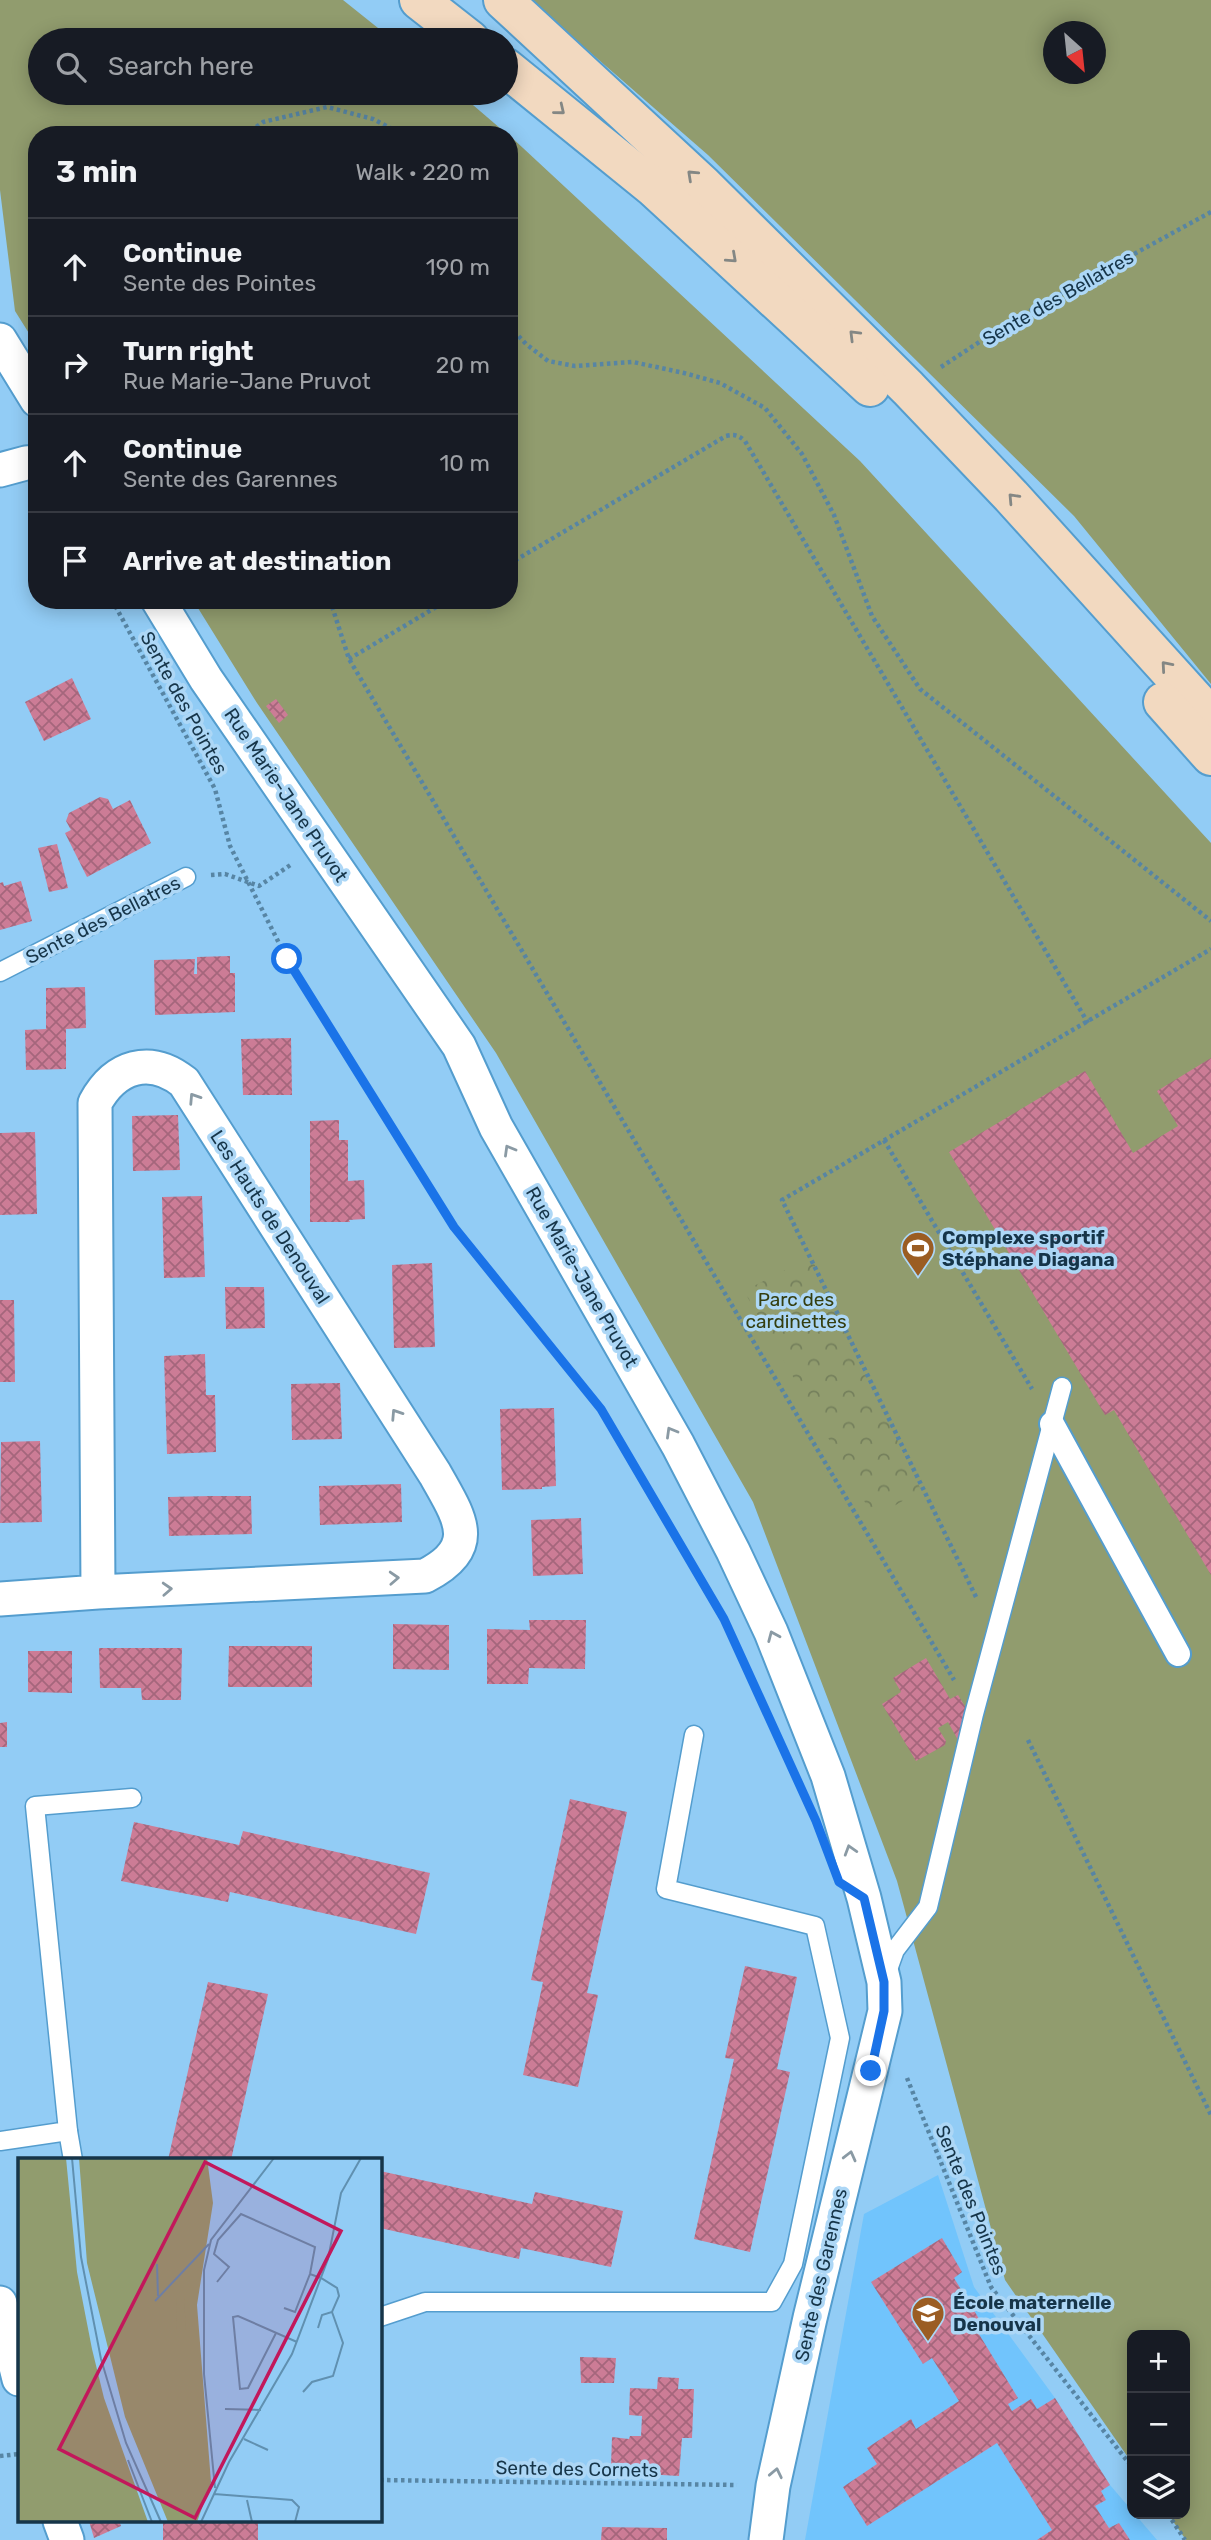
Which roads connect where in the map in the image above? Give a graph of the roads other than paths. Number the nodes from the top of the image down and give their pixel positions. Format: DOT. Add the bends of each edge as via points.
graph roads {
  1 [pos="419,0"];
  2 [pos="503,0"];
  3 [pos="455,28"];
  4 [pos="518,78"];
  5 [pos="0,340"];
  6 [pos="28,385"];
  7 [pos="28,464"];
  8 [pos="0,470"];
  9 [pos="163,609"];
  10 [pos="1211,717"];
  11 [pos="1211,756"];
  12 [pos="186,877"];
  13 [pos="0,972"];
  14 [pos="1062,1387"];
  15 [pos="1052,1424"];
  16 [pos="98,1592"];
  17 [pos="0,1599"];
  18 [pos="1178,1654"];
  19 [pos="694,1735"];
  20 [pos="132,1798"];
  21 [pos="884,1996"];
  22 [pos="68,2131"];
  23 [pos="0,2141"];
  24 [pos="73,2158"];
  25 [pos="0,2303"];
  26 [pos="382,2317"];
  27 [pos="18,2375"];
  28 [pos="60,2522"];
  29 [pos="66,2540"];
  30 [pos="766,2540"];
  1 -- 3 [label="main road"];
  10 -- 2 [label="main road, one-way" via="908,388 703,184"];
  4 -- 11 [label="main road, one-way" via="654,188 887,403"];
  5 -- 6 [label="street"];
  7 -- 8 [label="street"];
  21 -- 9 [label="street, Rue Marie-Jane Pruvot, one-way" via="864,1898 828,1776 771,1632 678,1445 496,1127 458,1046 206,679"];
  12 -- 13 [label="lane, Sente des Bellatres"];
  14 -- 15 [label="lane"];
  15 -- 18 [label="street"];
  15 -- 21 [label="lane" via="928,1907 895,1950"];
  16 -- 16 [label="street, Les Hauts de Denouval, one-way" via="425,1576 449,1561 461,1535 457,1514 435,1474 184,1082 171,1072 146,1066 111,1080 95,1103"];
  16 -- 17 [label="street, Les Hauts de Denouval"];
  19 -- 26 [label="lane" via="666,1889 815,1926 840,2038 793,2264 772,2302 425,2302"];
  20 -- 22 [label="lane" via="35,1806"];
  30 -- 21 [label="street, Sente des Garennes, one-way" via="773,2486 880,2036"];
  22 -- 23 [label="lane"];
  22 -- 24 [label="lane"];
  25 -- 27 [label="street"];
  28 -- 29 [label="street"];
}
